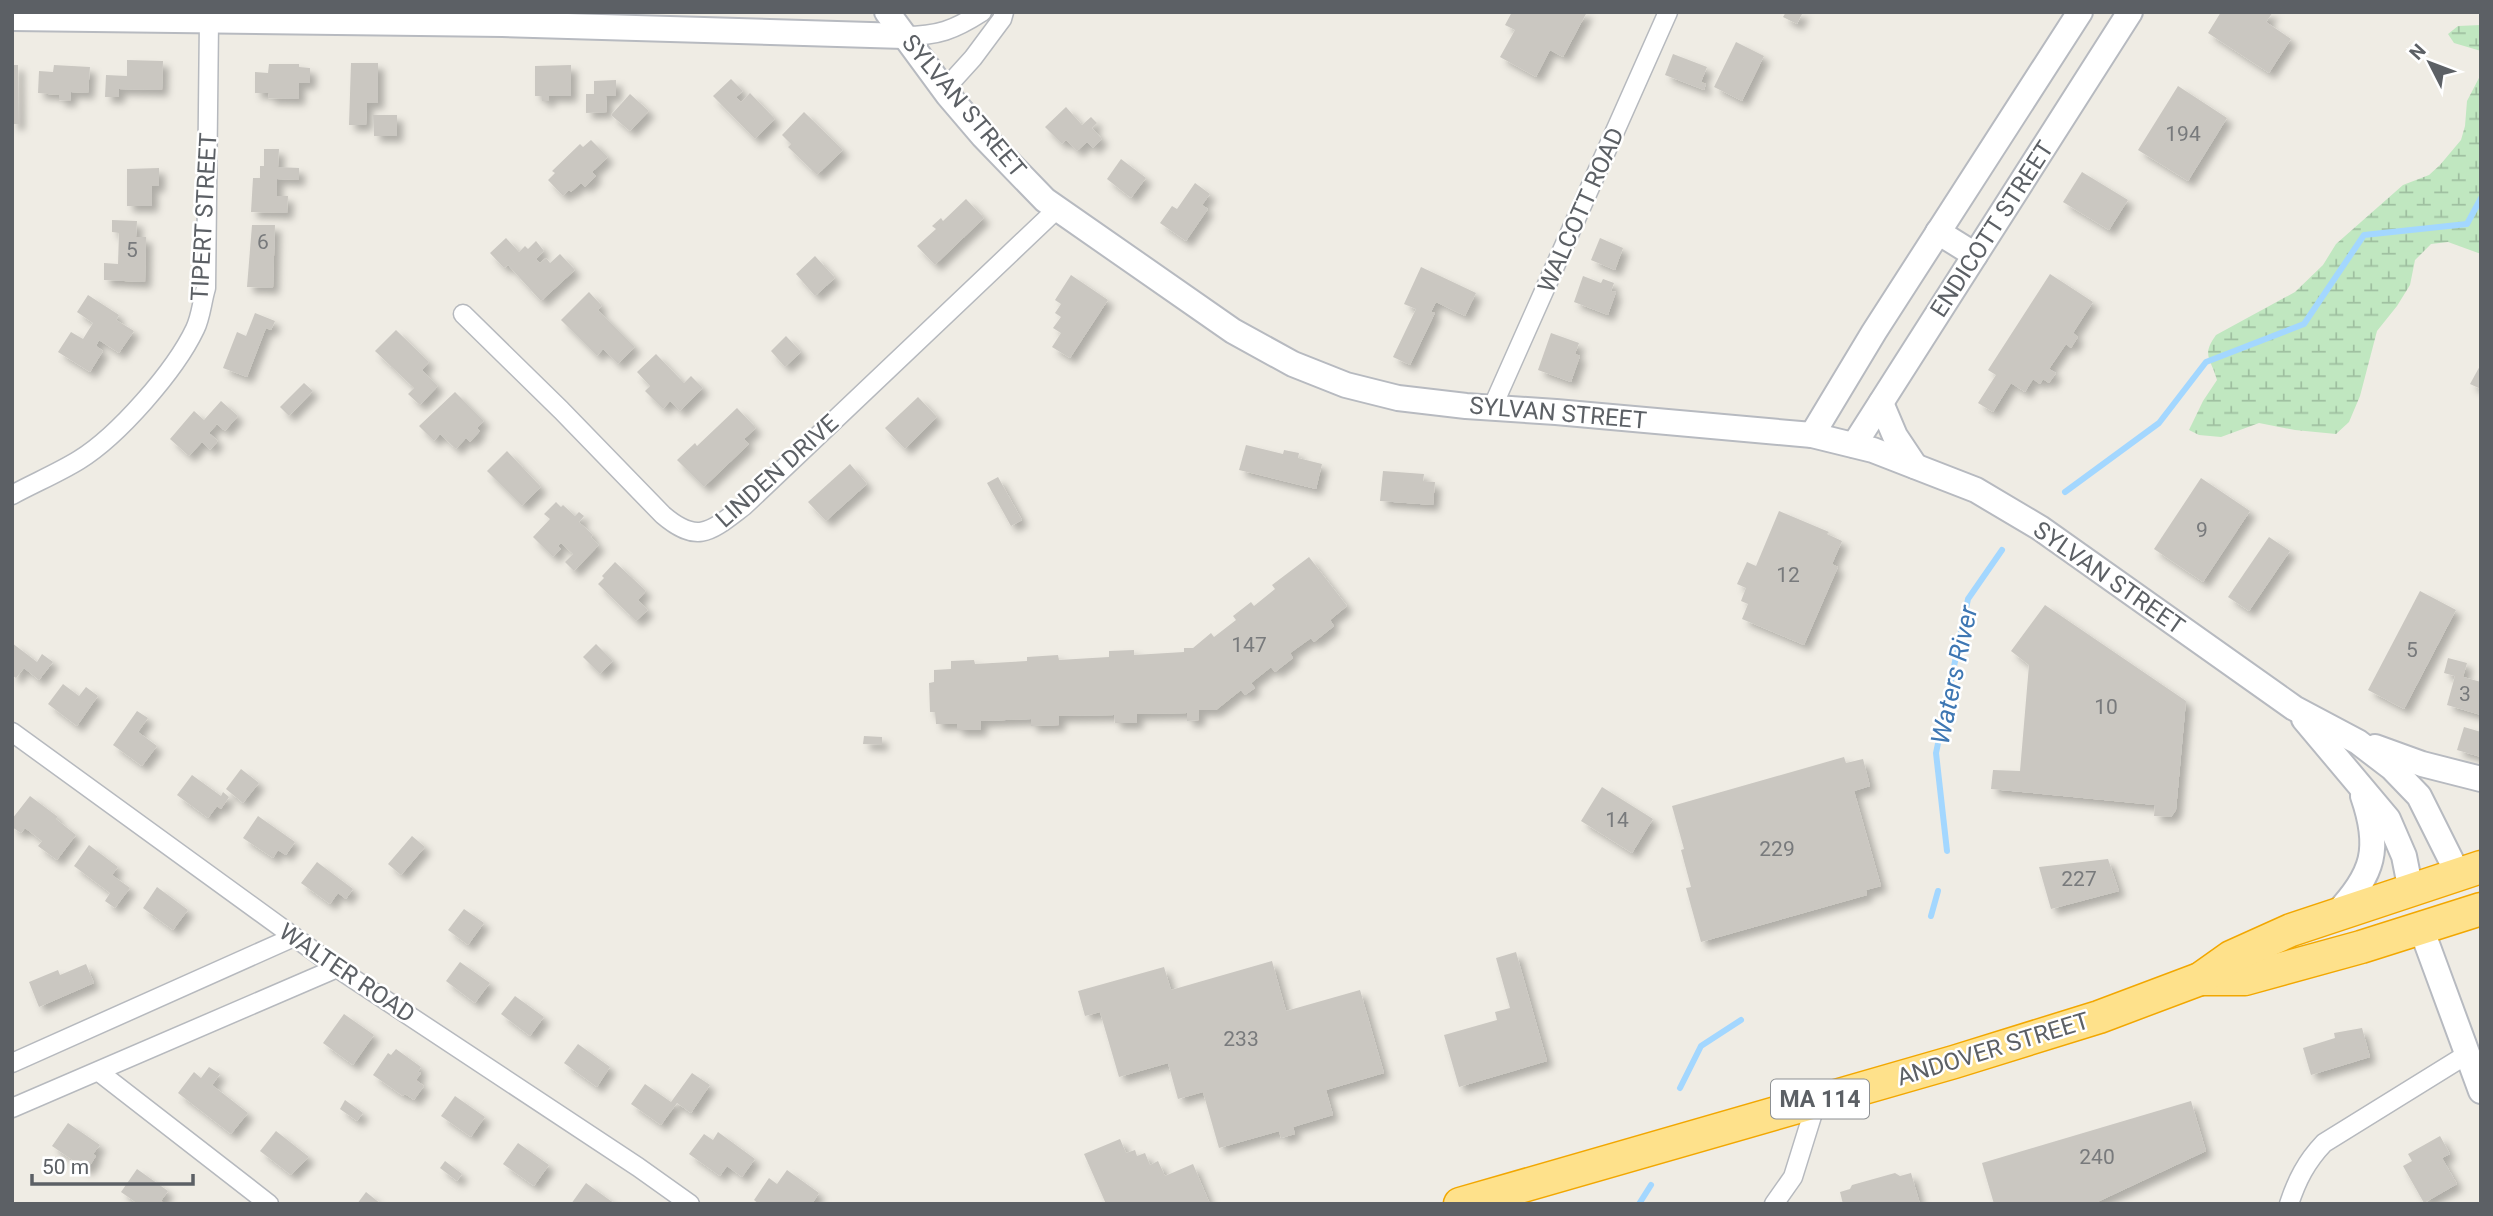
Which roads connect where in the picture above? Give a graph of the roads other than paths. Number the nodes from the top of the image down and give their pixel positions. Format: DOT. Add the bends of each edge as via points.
graph roads {
  1 [pos="821,12"];
  2 [pos="887,12"];
  3 [pos="982,12"];
  4 [pos="1004,12"];
  5 [pos="1668,12"];
  6 [pos="2080,12"];
  7 [pos="2130,12"];
  8 [pos="12,18"];
  9 [pos="397,18"];
  10 [pos="209,20"];
  11 [pos="803,33"];
  12 [pos="904,36"];
  13 [pos="944,90"];
  14 [pos="1058,209"];
  15 [pos="1938,232"];
  16 [pos="1975,255"];
  17 [pos="463,314"];
  18 [pos="1881,403"];
  19 [pos="1492,408"];
  20 [pos="1812,435"];
  21 [pos="1854,445"];
  22 [pos="1916,466"];
  23 [pos="12,495"];
  24 [pos="2294,708"];
  25 [pos="12,732"];
  26 [pos="2358,742"];
  27 [pos="2481,779"];
  28 [pos="2358,782"];
  29 [pos="2469,870"];
  30 [pos="2411,891"];
  31 [pos="2477,911"];
  32 [pos="2336,914"];
  33 [pos="2421,928"];
  34 [pos="294,937"];
  35 [pos="337,968"];
  36 [pos="2200,979"];
  37 [pos="2466,1055"];
  38 [pos="12,1063"];
  39 [pos="99,1072"];
  40 [pos="2481,1091"];
  41 [pos="1817,1100"];
  42 [pos="12,1108"];
  43 [pos="269,1204"];
  44 [pos="690,1204"];
  45 [pos="1460,1204"];
  46 [pos="1774,1204"];
  47 [pos="2289,1204"];
  1 -- 11 [label="main road"];
  2 -- 12 [label="main road, SYLVAN STREET"];
  3 -- 12 [label="street" via="958,28 932,36"];
  4 -- 13 [label="street"];
  5 -- 19 [label="street, WALCOTT ROAD"];
  6 -- 15 [label="main road, ENDICOTT STREET"];
  7 -- 16 [label="main road, ENDICOTT STREET"];
  8 -- 10 [label="main road"];
  9 -- 10 [label="main road"];
  9 -- 11 [label="main road"];
  10 -- 23 [label="street, TIPERT STREET" via="206,288 197,326 158,386 102,443"];
  11 -- 12 [label="main road"];
  12 -- 13 [label="main road, SYLVAN STREET"];
  13 -- 14 [label="main road, SYLVAN STREET" via="983,136"];
  14 -- 17 [label="street, LINDEN DRIVE" via="744,506 712,530 695,534 663,515"];
  14 -- 19 [label="main road, SYLVAN STREET" via="1233,331 1293,364 1346,385 1398,398"];
  15 -- 16 [label="main road"];
  15 -- 20 [label="main road, ENDICOTT STREET"];
  16 -- 18 [label="main road, ENDICOTT STREET"];
  18 -- 21 [label="main road, ENDICOTT STREET"];
  18 -- 22 [label="main road" via="1895,436"];
  19 -- 20 [label="main road, SYLVAN STREET"];
  20 -- 21 [label="main road, SYLVAN STREET"];
  21 -- 22 [label="main road, SYLVAN STREET"];
  22 -- 24 [label="main road, SYLVAN STREET" via="1976,490 2040,528"];
  24 -- 26 [label="main road, SYLVAN STREET"];
  24 -- 28 [label="main road, SYLVAN STREET"];
  25 -- 34 [label="street, WALTER ROAD"];
  26 -- 27 [label="main road"];
  26 -- 29 [label="main road, SYLVAN STREET" via="2420,796"];
  28 -- 30 [label="main road, SYLVAN STREET" via="2388,819 2404,856"];
  28 -- 32 [label="main road" via="2372,821 2372,852 2361,884"];
  29 -- 30 [label="highway, ANDOVER STREET / MA 114"];
  29 -- 31 [label="highway"];
  30 -- 32 [label="highway, ANDOVER STREET / MA 114"];
  30 -- 33 [label="highway"];
  31 -- 33 [label="highway, ANDOVER STREET / MA 114"];
  32 -- 36 [label="highway, ANDOVER STREET / MA 114" via="2231,957"];
  33 -- 36 [label="highway, ANDOVER STREET / MA 114" via="2245,979"];
  33 -- 37 [label="main road"];
  34 -- 35 [label="street, WALTER ROAD"];
  34 -- 38 [label="street"];
  35 -- 39 [label="street"];
  35 -- 44 [label="street, WALTER ROAD"];
  36 -- 41 [label="highway, ANDOVER STREET / MA 114" via="2045,1034"];
  37 -- 40 [label="main road"];
  37 -- 47 [label="street" via="2324,1143 2309,1158"];
  39 -- 42 [label="street"];
  39 -- 43 [label="street"];
  41 -- 45 [label="highway, ANDOVER STREET / MA 114"];
  41 -- 46 [label="street" via="1793,1177"];
}
